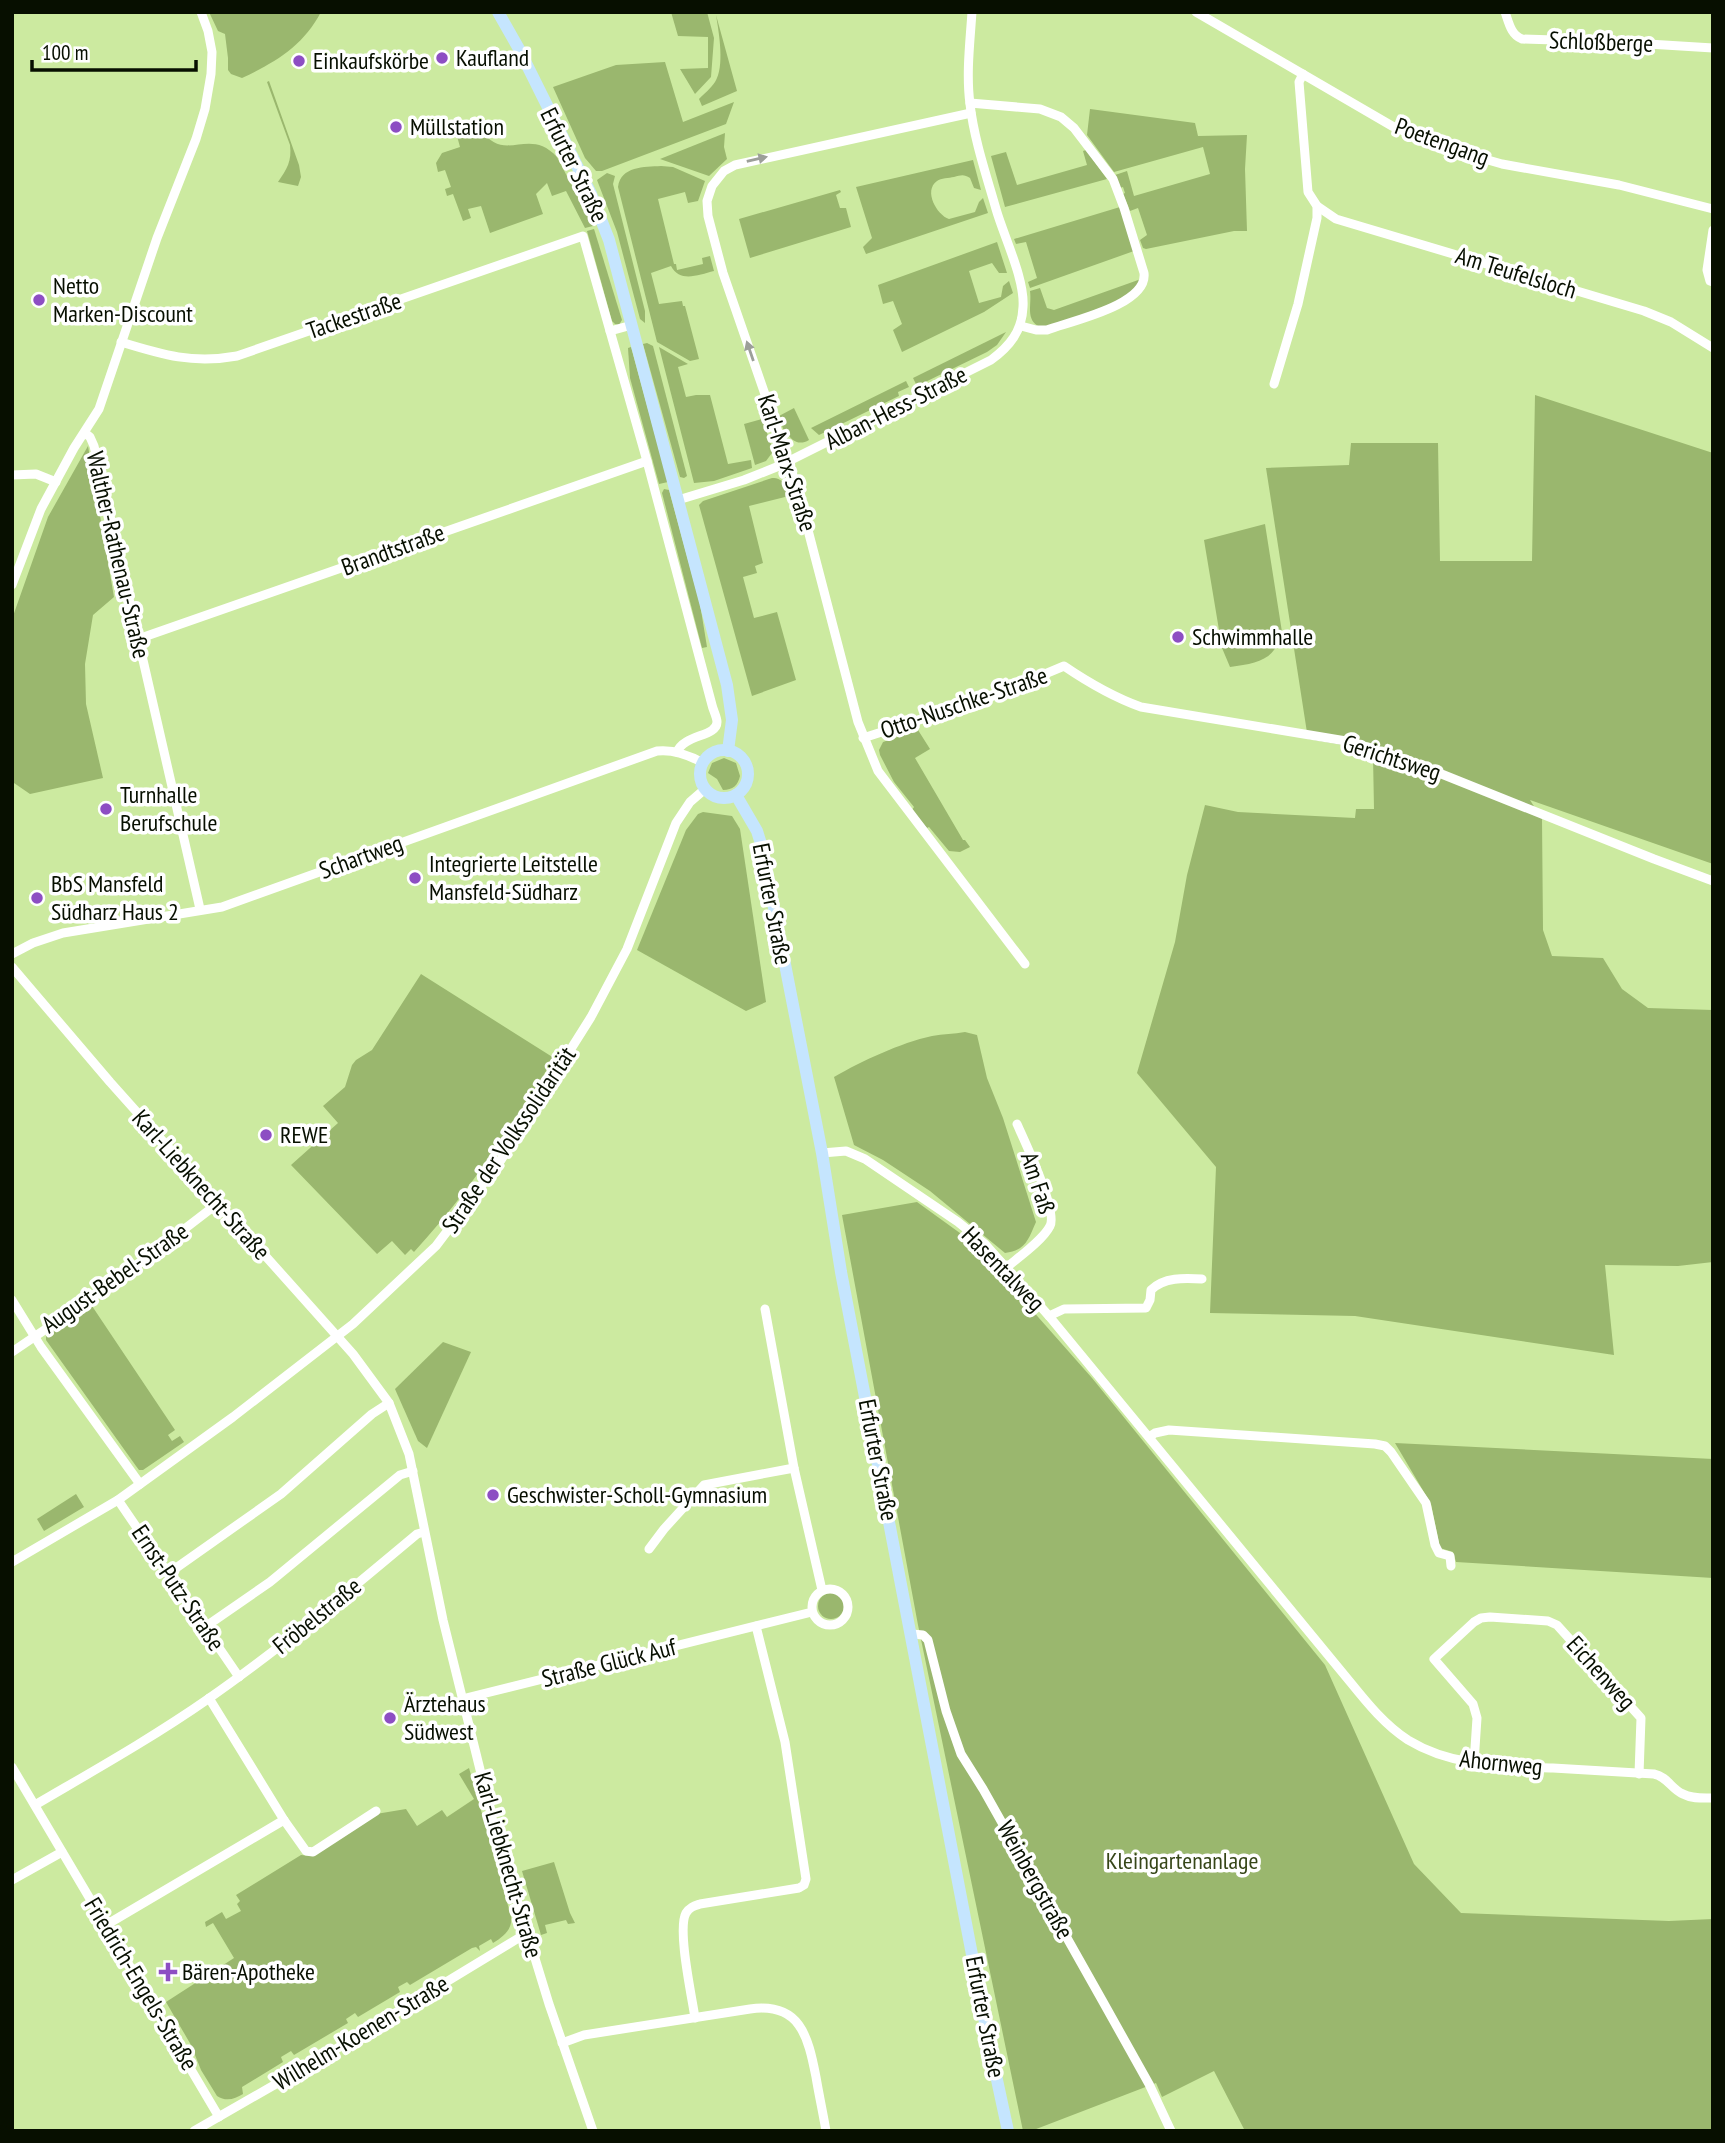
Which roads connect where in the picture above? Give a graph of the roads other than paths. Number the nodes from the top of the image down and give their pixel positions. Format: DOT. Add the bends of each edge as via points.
graph roads {
  1 [pos="201,12"];
  2 [pos="498,12"];
  3 [pos="972,12"];
  4 [pos="1196,12"];
  5 [pos="1505,12"];
  6 [pos="1713,48"];
  7 [pos="1303,74"];
  8 [pos="970,103"];
  9 [pos="971,113"];
  10 [pos="1317,206"];
  11 [pos="1713,209"];
  12 [pos="1713,230"];
  13 [pos="583,236"];
  14 [pos="1713,282"];
  15 [pos="632,325"];
  16 [pos="1021,326"];
  17 [pos="610,331"];
  18 [pos="121,342"];
  19 [pos="1713,348"];
  20 [pos="1274,384"];
  21 [pos="85,433"];
  22 [pos="647,461"];
  23 [pos="789,461"];
  24 [pos="12,475"];
  25 [pos="56,482"];
  26 [pos="678,500"];
  27 [pos="12,585"];
  28 [pos="138,639"];
  29 [pos="1064,666"];
  30 [pos="863,738"];
  31 [pos="728,751"];
  32 [pos="677,752"];
  33 [pos="703,763"];
  34 [pos="705,789"];
  35 [pos="736,795"];
  36 [pos="1713,881"];
  37 [pos="200,909"];
  38 [pos="12,954"];
  39 [pos="1025,964"];
  40 [pos="12,967"];
  41 [pos="1017,1124"];
  42 [pos="822,1153"];
  43 [pos="217,1203"];
  44 [pos="1007,1267"];
  45 [pos="1202,1279"];
  46 [pos="12,1300"];
  47 [pos="765,1309"];
  48 [pos="1049,1316"];
  49 [pos="34,1336"];
  50 [pos="337,1337"];
  51 [pos="12,1352"];
  52 [pos="389,1403"];
  53 [pos="1149,1437"];
  54 [pos="794,1468"];
  55 [pos="413,1471"];
  56 [pos="141,1484"];
  57 [pos="118,1500"];
  58 [pos="424,1532"];
  59 [pos="649,1549"];
  60 [pos="12,1562"];
  61 [pos="1451,1566"];
  62 [pos="169,1573"];
  63 [pos="822,1590"];
  64 [pos="812,1612"];
  65 [pos="756,1626"];
  66 [pos="205,1628"];
  67 [pos="912,1634"];
  68 [pos="1324,1650"];
  69 [pos="239,1677"];
  70 [pos="209,1698"];
  71 [pos="462,1699"];
  72 [pos="1474,1763"];
  73 [pos="12,1766"];
  74 [pos="1639,1773"];
  75 [pos="1713,1798"];
  76 [pos="35,1805"];
  77 [pos="376,1811"];
  78 [pos="284,1820"];
  79 [pos="62,1852"];
  80 [pos="12,1880"];
  81 [pos="106,1925"];
  82 [pos="527,1936"];
  83 [pos="695,2018"];
  84 [pos="562,2043"];
  85 [pos="219,2117"];
  86 [pos="194,2131"];
  87 [pos="593,2131"];
  88 [pos="826,2131"];
  89 [pos="1008,2131"];
  90 [pos="1171,2131"];
  1 -- 18 [label="street, Walther-Rathenau-Straße" via="212,52 205,109"];
  2 -- 15 [label="main road, Erfurter Straße" via="602,218"];
  3 -- 8 [label="street"];
  4 -- 7 [label="street, Poetengang"];
  5 -- 6 [label="street, Schloßberge" via="1516,37 1522,39"];
  7 -- 10 [label="street" via="1299,82 1308,192"];
  7 -- 11 [label="street, Poetengang" via="1392,126 1439,146"];
  8 -- 9 [label="street"];
  8 -- 16 [label="street" via="1040,108 1074,128 1112,180 1144,272 1141,287 1117,306 1047,330"];
  9 -- 16 [label="street" via="1023,291"];
  23 -- 9 [label="street, Karl-Marx-Straße, one-way" via="716,249 707,210 713,184 723,171 740,163"];
  10 -- 19 [label="street, Am Teufelsloch" via="1336,219 1644,311"];
  10 -- 20 [label="street" via="1298,304"];
  12 -- 14 [label="street" via="1707,270"];
  13 -- 17 [label="street, Erfurter Straße"];
  13 -- 18 [label="street, Tackestraße" via="237,356 186,359"];
  15 -- 17 [label="street"];
  15 -- 26 [label="main road, Erfurter Straße"];
  16 -- 23 [label="street, Alban-Hess-Straße" via="1012,342 991,360"];
  17 -- 22 [label="street, Erfurter Straße"];
  18 -- 21 [label="street, Walther-Rathenau-Straße" via="99,409"];
  21 -- 25 [label="street"];
  21 -- 28 [label="street, Walther-Rathenau-Straße" via="93,442"];
  22 -- 28 [label="street, Brandtstraße"];
  22 -- 32 [label="street, Erfurter Straße" via="717,719 714,729 685,741"];
  23 -- 26 [label="street, Alban-Hess-Straße"];
  23 -- 30 [label="street, Karl-Marx-Straße"];
  24 -- 25 [label="street" via="36,474"];
  25 -- 27 [label="street" via="29,536"];
  26 -- 31 [label="main road, Erfurter Straße" via="729,695"];
  28 -- 37 [label="street, Walther-Rathenau-Straße"];
  29 -- 30 [label="street, Otto-Nuschke-Straße" via="980,700"];
  29 -- 36 [label="street, Gerichtsweg" via="1116,698 1141,707 1352,742"];
  30 -- 39 [label="street, Karl-Marx-Straße" via="878,771"];
  31 -- 33 [label="main road" via="716,752"];
  31 -- 35 [label="main road" via="742,759 748,770 746,784"];
  32 -- 33 [label="street, Schartweg"];
  32 -- 37 [label="street, Schartweg" via="657,751 227,905"];
  33 -- 34 [label="main road" via="700,776"];
  34 -- 35 [label="main road" via="720,798"];
  34 -- 50 [label="street, Straße der Volkssolidarität" via="676,823 627,948 591,1017 501,1160 436,1247"];
  35 -- 42 [label="main road, Erfurter Straße" via="760,838"];
  37 -- 38 [label="street, Schartweg" via="63,933"];
  40 -- 43 [label="street, Karl-Liebknecht-Straße"];
  41 -- 44 [label="street, Am Faß" via="1049,1200 1052,1220 1046,1233"];
  42 -- 44 [label="street, Hasentalweg" via="846,1151 873,1164 957,1222"];
  42 -- 67 [label="main road, Erfurter Straße"];
  43 -- 49 [label="street, August-Bebel-Straße" via="129,1272"];
  43 -- 50 [label="street, Karl-Liebknecht-Straße"];
  44 -- 48 [label="street, Hasentalweg"];
  45 -- 48 [label="street" via="1183,1278 1155,1286 1146,1308 1064,1309"];
  46 -- 49 [label="street, Ernst-Putz-Straße"];
  47 -- 54 [label="street"];
  48 -- 53 [label="street, Hasentalweg"];
  49 -- 51 [label="street, August-Bebel-Straße"];
  49 -- 56 [label="street, Ernst-Putz-Straße"];
  50 -- 52 [label="street, Karl-Liebknecht-Straße"];
  50 -- 56 [label="street, Straße der Volkssolidarität"];
  52 -- 55 [label="street, Karl-Liebknecht-Straße"];
  52 -- 62 [label="street" via="281,1494"];
  53 -- 61 [label="street" via="1169,1430 1385,1446 1426,1503 1438,1553 1450,1556"];
  53 -- 68 [label="street, Hasentalweg"];
  54 -- 59 [label="street" via="704,1486"];
  54 -- 63 [label="street"];
  55 -- 58 [label="street, Karl-Liebknecht-Straße"];
  55 -- 66 [label="street" via="400,1475 286,1570"];
  56 -- 57 [label="street, Straße der Volkssolidarität"];
  57 -- 60 [label="street, Straße der Volkssolidarität"];
  57 -- 62 [label="street, Ernst-Putz-Straße"];
  58 -- 69 [label="street, Fröbelstraße"];
  58 -- 71 [label="street, Karl-Liebknecht-Straße"];
  62 -- 66 [label="street, Ernst-Putz-Straße"];
  63 -- 64 [label="street" via="814,1598"];
  63 -- 64 [label="street, Straße Glück Auf" via="840,1591 848,1603 847,1612 830,1625"];
  64 -- 65 [label="street, Straße Glück Auf"];
  65 -- 71 [label="street, Straße Glück Auf"];
  65 -- 83 [label="street" via="785,1742 806,1869 804,1885 688,1910 683,1935"];
  66 -- 69 [label="street, Ernst-Putz-Straße"];
  67 -- 89 [label="main road, Erfurter Straße"];
  67 -- 90 [label="street, Weinbergstraße" via="928,1640 961,1754 1096,1987"];
  68 -- 72 [label="street, Ahornweg" via="1396,1731 1440,1755"];
  69 -- 70 [label="street, Fröbelstraße"];
  70 -- 76 [label="street, Fröbelstraße"];
  70 -- 78 [label="street"];
  71 -- 82 [label="street, Karl-Liebknecht-Straße"];
  72 -- 74 [label="street, Ahornweg"];
  72 -- 74 [label="street, Eichenweg" via="1476,1711 1434,1659 1474,1622 1490,1617 1557,1625 1641,1718"];
  73 -- 76 [label="street, Friedrich-Engels-Straße"];
  74 -- 75 [label="street, Ahornweg" via="1664,1777 1685,1796"];
  76 -- 79 [label="street, Friedrich-Engels-Straße"];
  77 -- 78 [label="street" via="313,1852 306,1851"];
  78 -- 81 [label="street"];
  79 -- 80 [label="street"];
  79 -- 81 [label="street, Friedrich-Engels-Straße"];
  81 -- 85 [label="street, Friedrich-Engels-Straße"];
  82 -- 84 [label="street, Karl-Liebknecht-Straße"];
  82 -- 85 [label="street, Wilhelm-Koenen-Straße"];
  83 -- 84 [label="street" via="584,2035"];
  83 -- 88 [label="street" via="763,2008 792,2017 807,2039"];
  84 -- 87 [label="street, Karl-Liebknecht-Straße"];
  85 -- 86 [label="street, Wilhelm-Koenen-Straße"];
}
